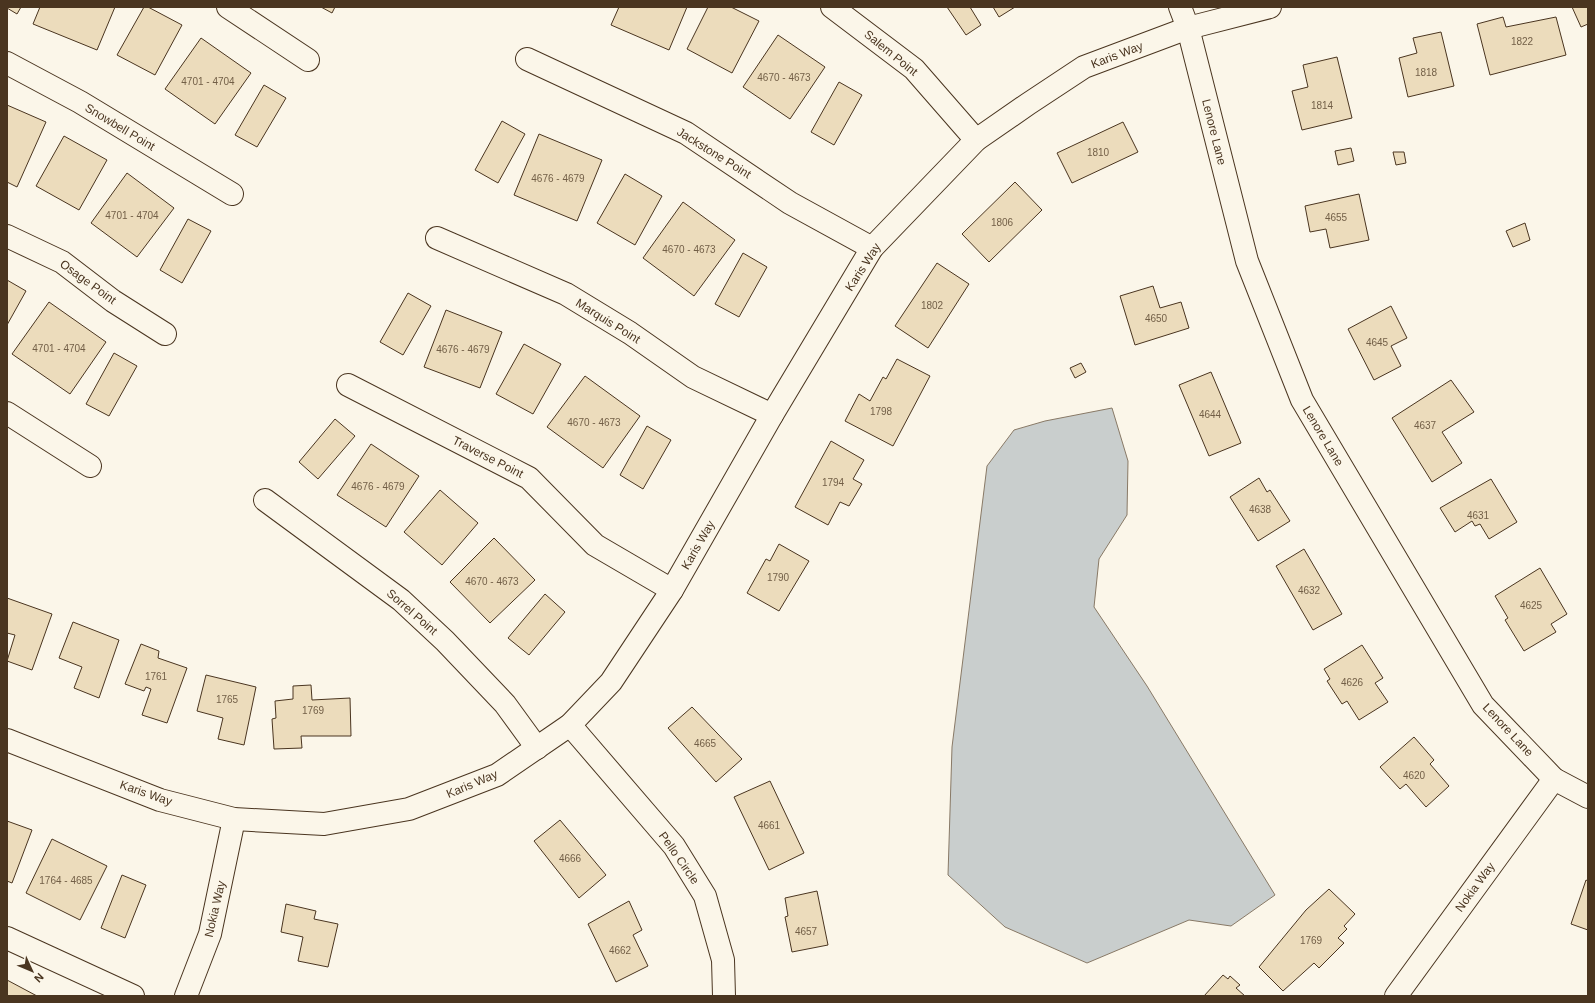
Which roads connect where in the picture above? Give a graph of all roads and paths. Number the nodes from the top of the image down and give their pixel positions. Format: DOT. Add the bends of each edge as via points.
graph roads {
  1 [pos="228,7"];
  2 [pos="832,7"];
  3 [pos="1180,7"];
  4 [pos="1270,7"];
  5 [pos="1188,28"];
  6 [pos="308,60"];
  7 [pos="527,60"];
  8 [pos="7,63"];
  9 [pos="976,140"];
  10 [pos="232,194"];
  11 [pos="7,236"];
  12 [pos="437,238"];
  13 [pos="872,248"];
  14 [pos="165,334"];
  15 [pos="348,385"];
  16 [pos="7,413"];
  17 [pos="772,415"];
  18 [pos="90,466"];
  19 [pos="265,500"];
  20 [pos="672,590"];
  21 [pos="570,725"];
  22 [pos="7,740"];
  23 [pos="537,748"];
  24 [pos="1554,779"];
  25 [pos="1588,797"];
  26 [pos="234,819"];
  27 [pos="7,938"];
  28 [pos="133,996"];
  29 [pos="186,996"];
  30 [pos="724,996"];
  31 [pos="1396,996"];
  1 -- 6 [label="street"];
  2 -- 9 [label="street, Salem Point" via="914,69"];
  3 -- 5 [label="street, Lenore Lane"];
  4 -- 5 [label="street, Karis Way"];
  5 -- 9 [label="street, Karis Way" via="1084,67"];
  5 -- 24 [label="street, Lenore Lane" via="1247,262 1302,400 1484,705"];
  7 -- 13 [label="street, Jackstone Point" via="686,133 790,203"];
  8 -- 10 [label="street, Snowbell Point" via="80,102"];
  9 -- 13 [label="street, Karis Way"];
  11 -- 14 [label="street, Osage Point" via="62,262 113,301"];
  12 -- 17 [label="street, Marquis Point" via="566,294 630,333 693,378"];
  13 -- 17 [label="street, Karis Way"];
  15 -- 20 [label="street, Traverse Point" via="529,478 595,546"];
  16 -- 18 [label="street"];
  17 -- 20 [label="street, Karis Way"];
  19 -- 23 [label="street, Sorrel Point" via="401,600 445,641 505,704"];
  20 -- 21 [label="street, Karis Way" via="611,682"];
  21 -- 23 [label="street, Karis Way"];
  21 -- 30 [label="street, Pello Circle" via="674,846 705,896 723,960"];
  22 -- 26 [label="street, Karis Way" via="160,800"];
  23 -- 26 [label="street, Karis Way" via="497,775 409,809 324,824"];
  24 -- 25 [label="street, Lenore Lane"];
  24 -- 31 [label="street, Nokia Way"];
  26 -- 29 [label="street, Nokia Way" via="210,934"];
  27 -- 28 [label="street"];
}
